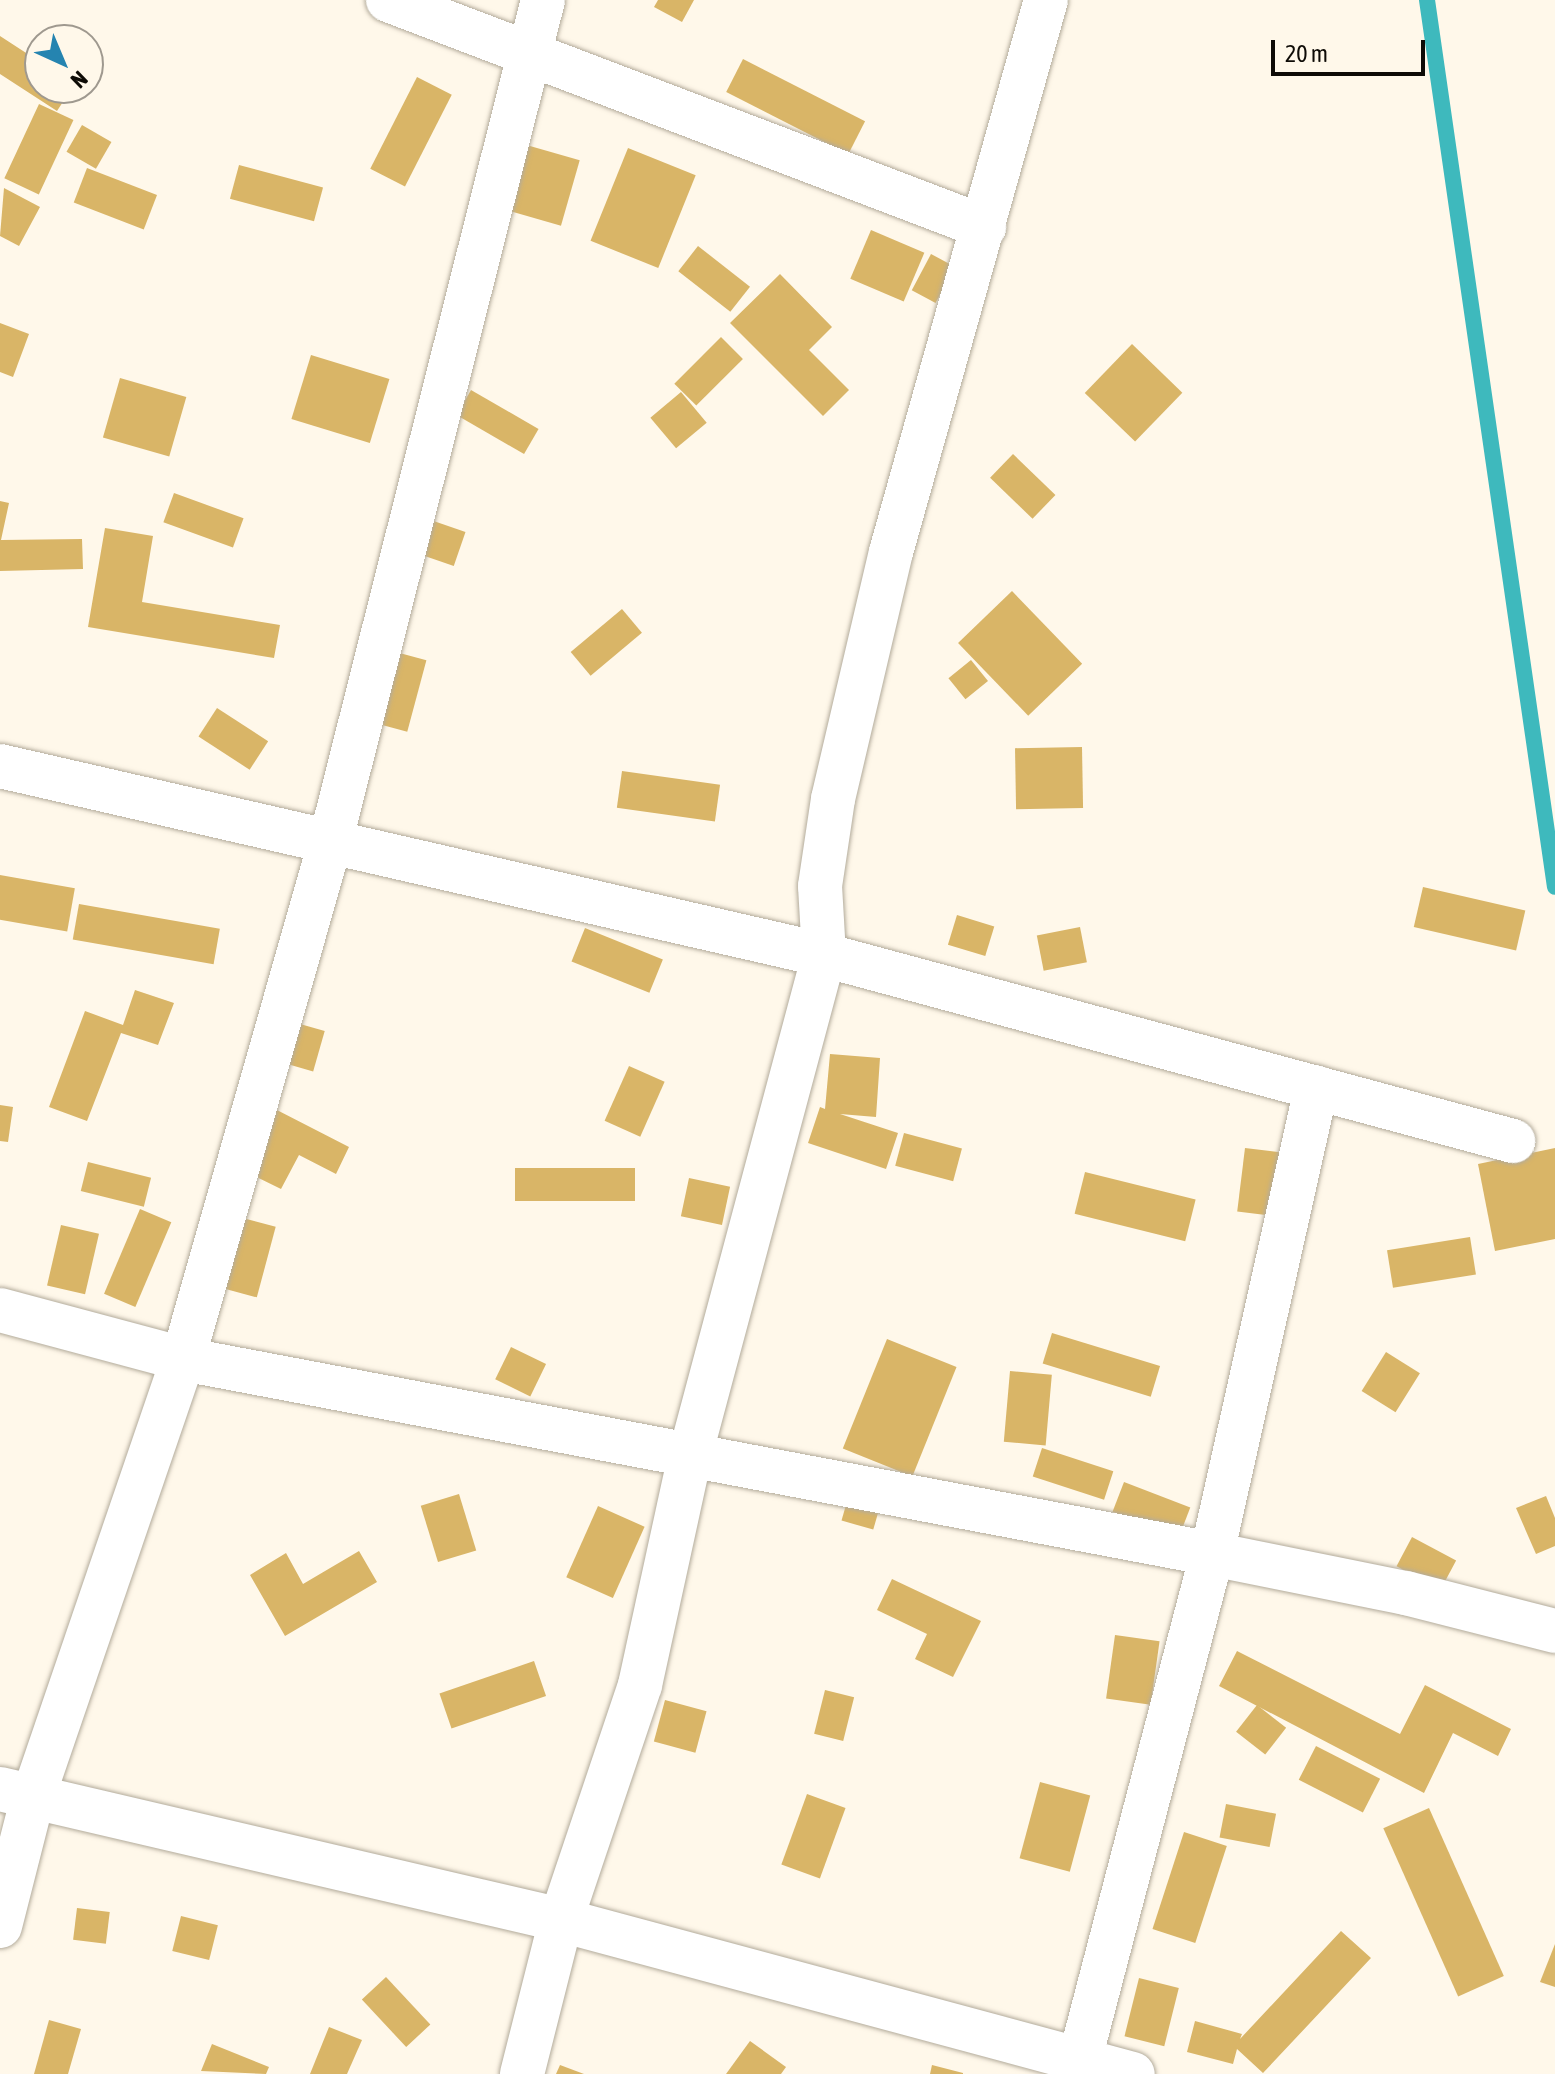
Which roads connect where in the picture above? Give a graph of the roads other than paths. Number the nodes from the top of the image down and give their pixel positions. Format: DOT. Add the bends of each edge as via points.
graph roads {
  1 [pos="388,0"];
  2 [pos="543,0"];
  3 [pos="1046,0"];
  4 [pos="528,54"];
  5 [pos="984,227"];
  6 [pos="0,766"];
  7 [pos="330,843"];
  8 [pos="824,955"];
  9 [pos="1316,1087"];
  10 [pos="1513,1141"];
  11 [pos="0,1310"];
  12 [pos="183,1359"];
  13 [pos="691,1452"];
  14 [pos="1212,1554"];
  15 [pos="1555,1631"];
  16 [pos="16,1793"];
  17 [pos="561,1920"];
  18 [pos="0,1926"];
  19 [pos="1077,2068"];
  20 [pos="522,2074"];
  21 [pos="1133,2074"];
  1 -- 4 [label="street"];
  2 -- 4 [label="street"];
  3 -- 5 [label="street"];
  4 -- 5 [label="street"];
  4 -- 7 [label="street"];
  5 -- 8 [label="street" via="891,552 833,799 820,886"];
  6 -- 7 [label="street"];
  7 -- 8 [label="street"];
  7 -- 12 [label="street"];
  8 -- 9 [label="street"];
  8 -- 13 [label="street"];
  9 -- 10 [label="street"];
  9 -- 14 [label="street"];
  11 -- 12 [label="street"];
  12 -- 13 [label="street"];
  12 -- 16 [label="street"];
  13 -- 14 [label="street"];
  13 -- 17 [label="street" via="640,1685"];
  14 -- 15 [label="street" via="1406,1593"];
  14 -- 19 [label="street"];
  16 -- 17 [label="street"];
  16 -- 18 [label="street"];
  17 -- 19 [label="street"];
  17 -- 20 [label="street"];
  19 -- 21 [label="street"];
}
